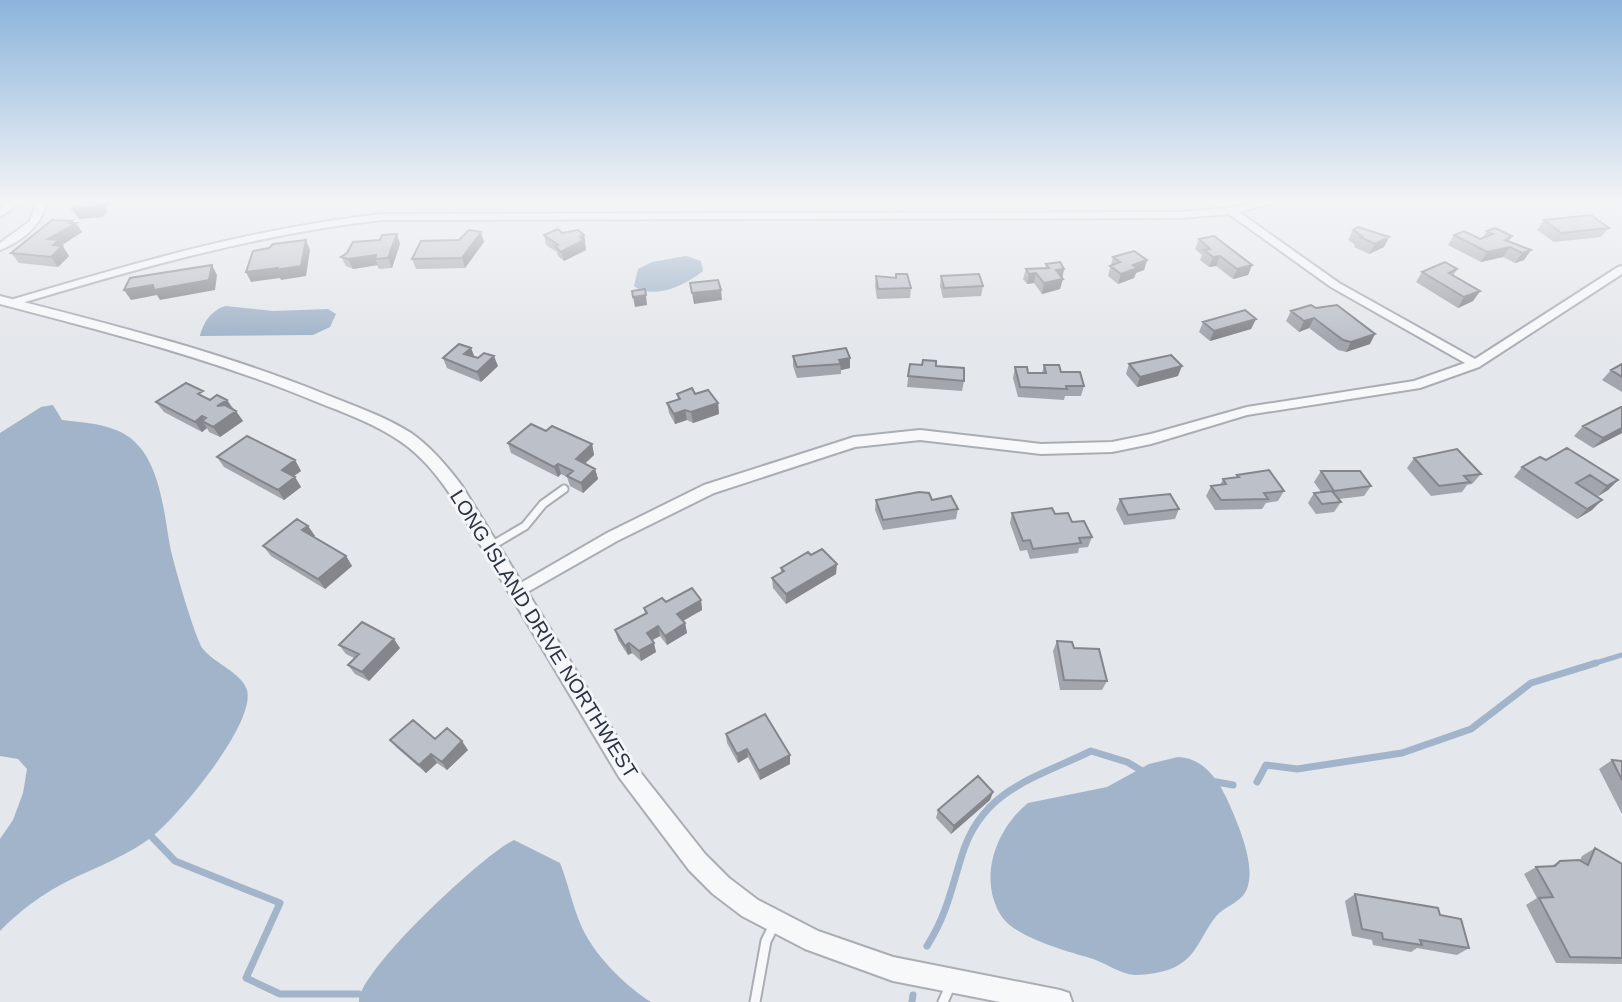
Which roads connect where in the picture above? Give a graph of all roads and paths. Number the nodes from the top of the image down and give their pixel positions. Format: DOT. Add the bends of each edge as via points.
graph roads {
  1 [pos="206,247"];
  2 [pos="1281,247"];
  3 [pos="1622,269"];
  4 [pos="5,301"];
  5 [pos="1475,364"];
  6 [pos="564,489"];
  7 [pos="491,546"];
  8 [pos="517,592"];
  9 [pos="776,922"];
  10 [pos="953,980"];
  11 [pos="755,1002"];
  12 [pos="943,1002"];
  13 [pos="1060,1002"];
  1 -- 4 [label="street"];
  2 -- 5 [label="street" via="1335,285"];
  3 -- 5 [label="street"];
  4 -- 7 [label="street, LONG ISLAND DRIVE NORTHWEST" via="224,361 384,425 415,444 442,471"];
  5 -- 8 [label="street" via="1416,385 1247,411 1112,447 1041,449 920,435 854,442 709,489"];
  6 -- 7 [label="lane" via="525,526"];
  7 -- 8 [label="street, LONG ISLAND DRIVE NORTHWEST"];
  8 -- 9 [label="street, LONG ISLAND DRIVE NORTHWEST" via="626,770 697,862 750,908"];
  9 -- 10 [label="street, LONG ISLAND DRIVE NORTHWEST" via="893,969"];
  9 -- 11 [label="lane" via="766,941"];
  10 -- 12 [label="lane"];
  10 -- 13 [label="street, LONG ISLAND DRIVE NORTHWEST"];
}
